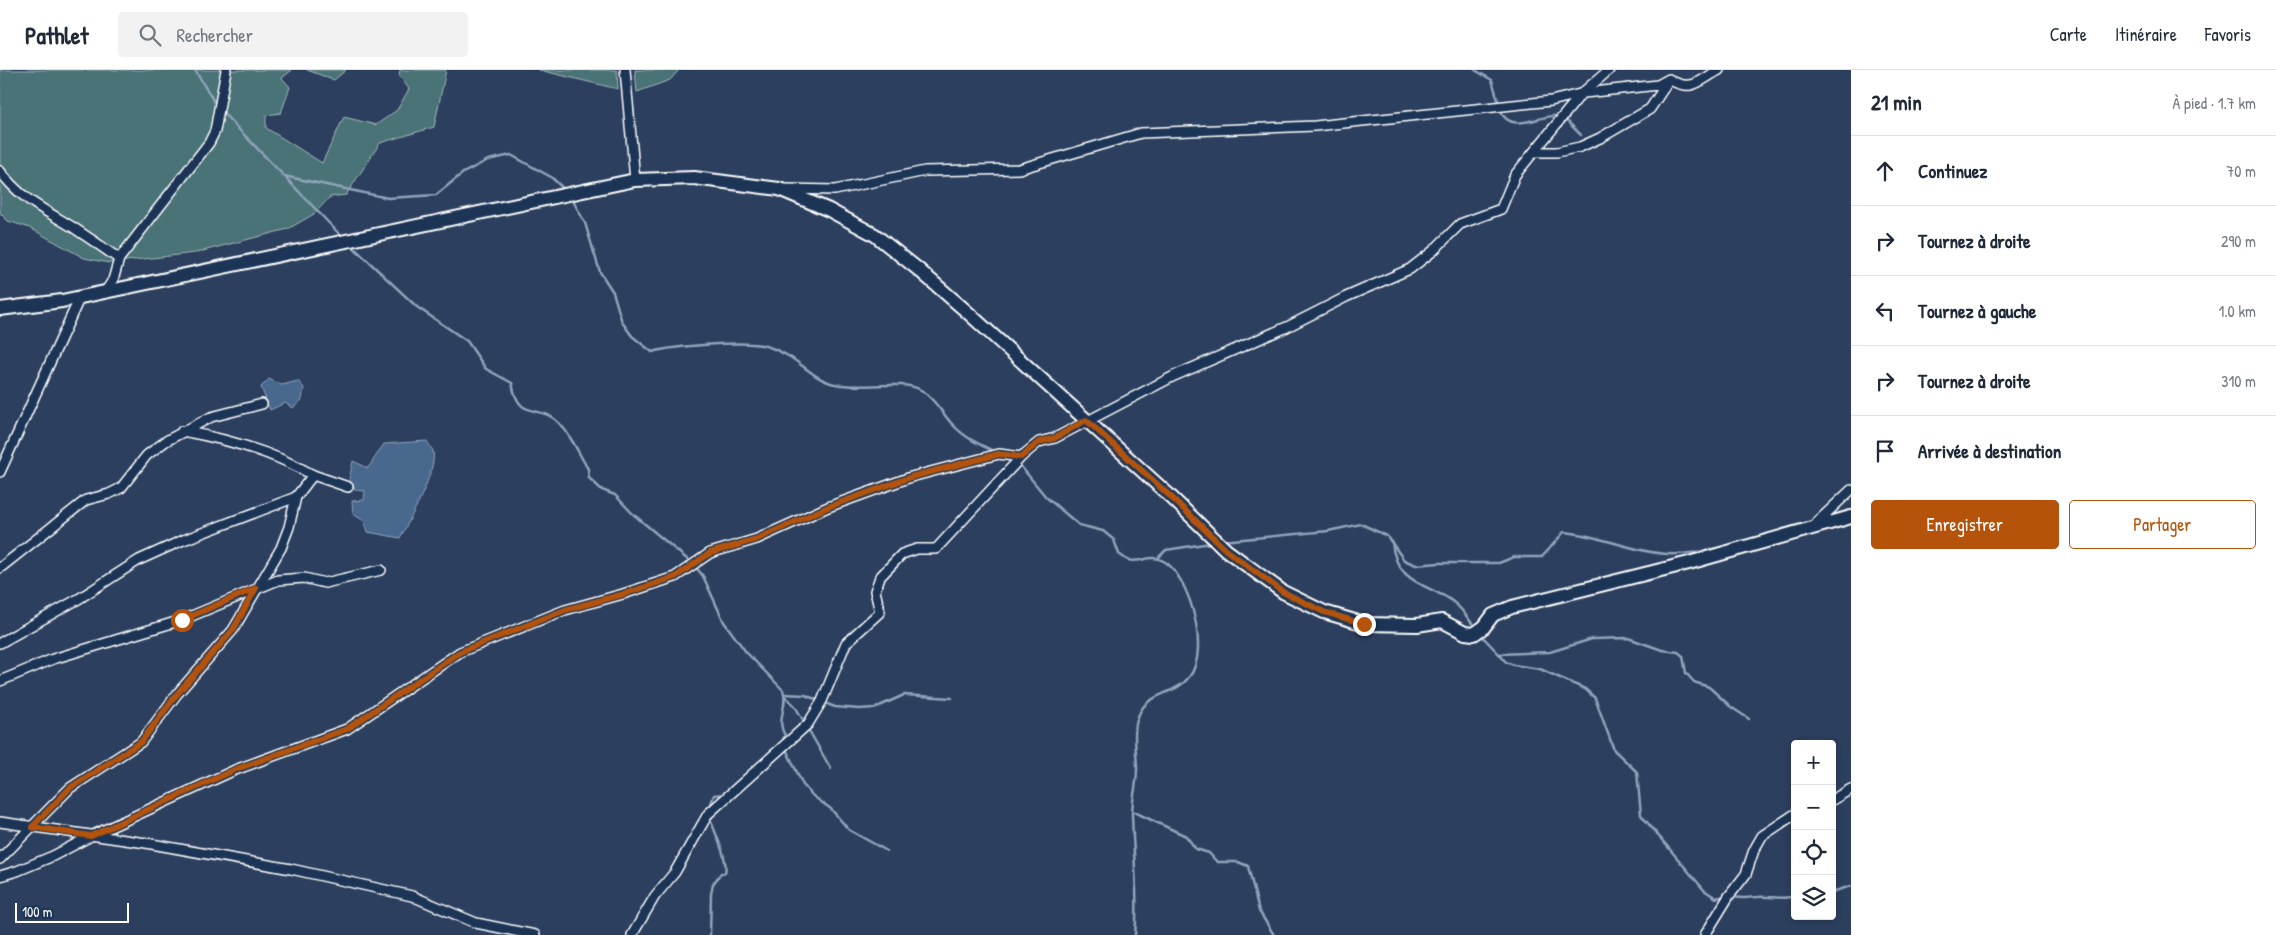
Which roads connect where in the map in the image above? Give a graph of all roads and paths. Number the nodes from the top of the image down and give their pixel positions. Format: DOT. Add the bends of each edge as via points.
graph roads {
  1 [pos="226,70"];
  2 [pos="625,70"];
  3 [pos="1609,70"];
  4 [pos="1719,70"];
  5 [pos="1669,79"];
  6 [pos="1582,93"];
  7 [pos="1534,152"];
  8 [pos="0,170"];
  9 [pos="635,180"];
  10 [pos="778,189"];
  11 [pos="119,259"];
  12 [pos="105,292"];
  13 [pos="80,297"];
  14 [pos="0,309"];
  15 [pos="262,404"];
  16 [pos="1086,420"];
  17 [pos="182,431"];
  18 [pos="1023,455"];
  19 [pos="0,472"];
  20 [pos="313,475"];
  21 [pos="348,486"];
  22 [pos="1851,490"];
  23 [pos="296,497"];
  24 [pos="1851,518"];
  25 [pos="1811,528"];
  26 [pos="0,568"];
  27 [pos="381,570"];
  28 [pos="256,588"];
  29 [pos="0,643"];
  30 [pos="0,681"];
  31 [pos="1851,789"];
  32 [pos="1836,798"];
  33 [pos="1791,817"];
  34 [pos="0,822"];
  35 [pos="32,827"];
  36 [pos="91,836"];
  37 [pos="0,859"];
  38 [pos="0,876"];
  39 [pos="535,935"];
  40 [pos="632,935"];
  41 [pos="1705,935"];
  1 -- 11 [label="street" via="215,131 209,143"];
  2 -- 9 [label="street"];
  3 -- 6 [label="street"];
  4 -- 5 [label="street" via="1689,86 1681,87"];
  5 -- 6 [label="street" via="1658,85"];
  5 -- 7 [label="street" via="1650,109 1600,138 1557,152"];
  6 -- 7 [label="street"];
  6 -- 10 [label="street" via="1543,102 1315,126 1141,133 1020,170 925,171 835,190"];
  7 -- 16 [label="street" via="1515,175 1502,209 1460,224 1410,269 1174,376"];
  8 -- 11 [label="street" via="35,206"];
  9 -- 10 [label="street" via="694,178"];
  9 -- 12 [label="street"];
  10 -- 16 [label="street" via="875,234"];
  11 -- 12 [label="street" via="113,280"];
  12 -- 13 [label="street"];
  13 -- 14 [label="street"];
  13 -- 19 [label="street"];
  15 -- 17 [label="street" via="211,417"];
  16 -- 18 [label="street" via="1055,438 1039,442"];
  16 -- 25 [label="street" via="1226,550 1283,592 1324,612 1364,624 1442,622 1474,634 1484,628 1493,615 1512,606 1690,563"];
  17 -- 20 [label="street" via="222,438 286,460"];
  17 -- 26 [label="street" via="147,455 121,488 86,500"];
  18 -- 36 [label="street" via="999,454 911,477 828,507 757,539 710,553 675,577 565,610 460,652 347,729 234,770"];
  18 -- 40 [label="street" via="936,549 917,549 902,554 880,577 875,591 880,612 846,643 822,701 808,724 708,814 675,872 655,896"];
  20 -- 21 [label="street"];
  20 -- 23 [label="street"];
  22 -- 25 [label="street"];
  23 -- 28 [label="street" via="281,548"];
  23 -- 29 [label="street" via="181,540 139,560"];
  24 -- 25 [label="street"];
  27 -- 28 [label="street" via="325,583 304,578 278,580"];
  28 -- 30 [label="street" via="182,620 53,659"];
  28 -- 35 [label="street" via="233,630 177,694 141,742 70,788"];
  31 -- 32 [label="street"];
  33 -- 41 [label="street" via="1762,836 1746,874"];
  34 -- 35 [label="street"];
  35 -- 36 [label="street"];
  35 -- 37 [label="street"];
  36 -- 38 [label="street" via="53,856"];
  36 -- 39 [label="street" via="291,869 412,896 476,923"];
}
